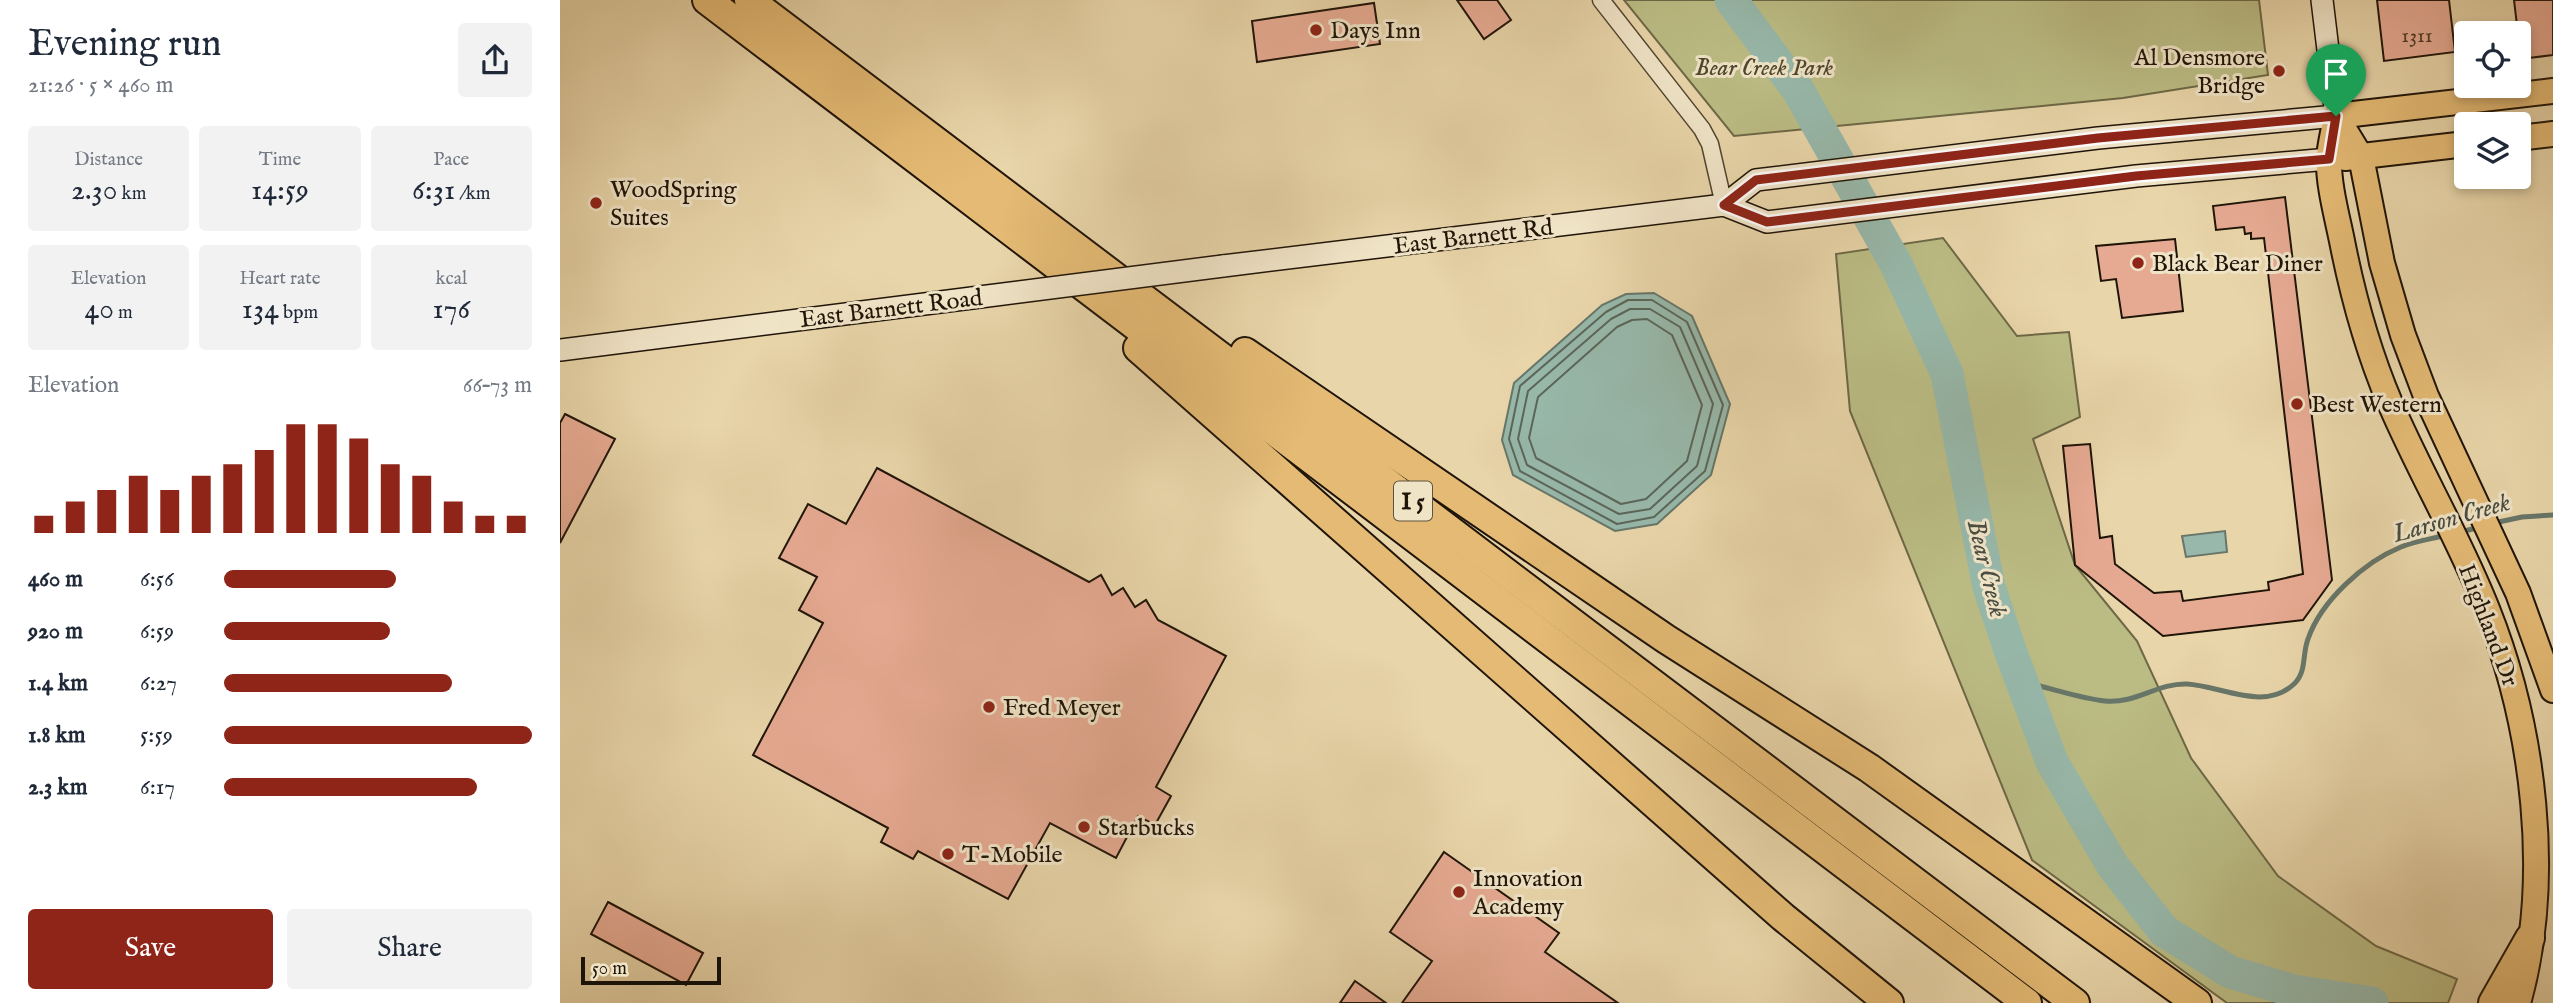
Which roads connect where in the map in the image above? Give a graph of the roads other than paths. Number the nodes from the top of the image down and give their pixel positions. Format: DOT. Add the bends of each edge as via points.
graph roads {
  1 [pos="707,0"];
  2 [pos="749,0"];
  3 [pos="1601,0"];
  4 [pos="2322,0"];
  5 [pos="2553,91"];
  6 [pos="2336,116"];
  7 [pos="2553,134"];
  8 [pos="2531,137"];
  9 [pos="2454,145"];
  10 [pos="2361,157"];
  11 [pos="2329,159"];
  12 [pos="1724,205"];
  13 [pos="1074,244"];
  14 [pos="1031,249"];
  15 [pos="1223,266"];
  16 [pos="560,350"];
  17 [pos="2553,690"];
  18 [pos="2530,938"];
  19 [pos="1889,1003"];
  20 [pos="2027,1003"];
  21 [pos="2075,1003"];
  22 [pos="2197,1003"];
  23 [pos="2493,1003"];
  24 [pos="2518,1003"];
  1 -- 14 [label="highway, I 5"];
  2 -- 13 [label="highway, I 5"];
  3 -- 12 [label="street" via="1702,128"];
  4 -- 6 [label="main road, Highland Dr"];
  5 -- 6 [label="main road"];
  6 -- 10 [label="main road"];
  6 -- 11 [label="main road, Highland Dr"];
  6 -- 12 [label="main road" via="2110,136 1756,180"];
  7 -- 8 [label="main road"];
  9 -- 10 [label="main road"];
  10 -- 11 [label="main road"];
  10 -- 17 [label="main road, Highland Dr" via="2382,263 2403,335 2426,396 2518,593"];
  11 -- 12 [label="main road, East Barnett Rd" via="2136,176 1767,222"];
  11 -- 18 [label="main road, Highland Dr" via="2362,326 2391,404 2486,608 2516,695 2535,840"];
  12 -- 15 [label="main road, East Barnett Rd"];
  13 -- 21 [label="highway, I 5"];
  13 -- 22 [label="highway" via="1250,355 1666,639 1869,768"];
  14 -- 19 [label="highway" via="1783,917"];
  14 -- 20 [label="highway, I 5"];
  15 -- 16 [label="main road, East Barnett Road, bridge"];
  18 -- 23 [label="highway"];
  18 -- 24 [label="main road, Highland Dr"];
}
